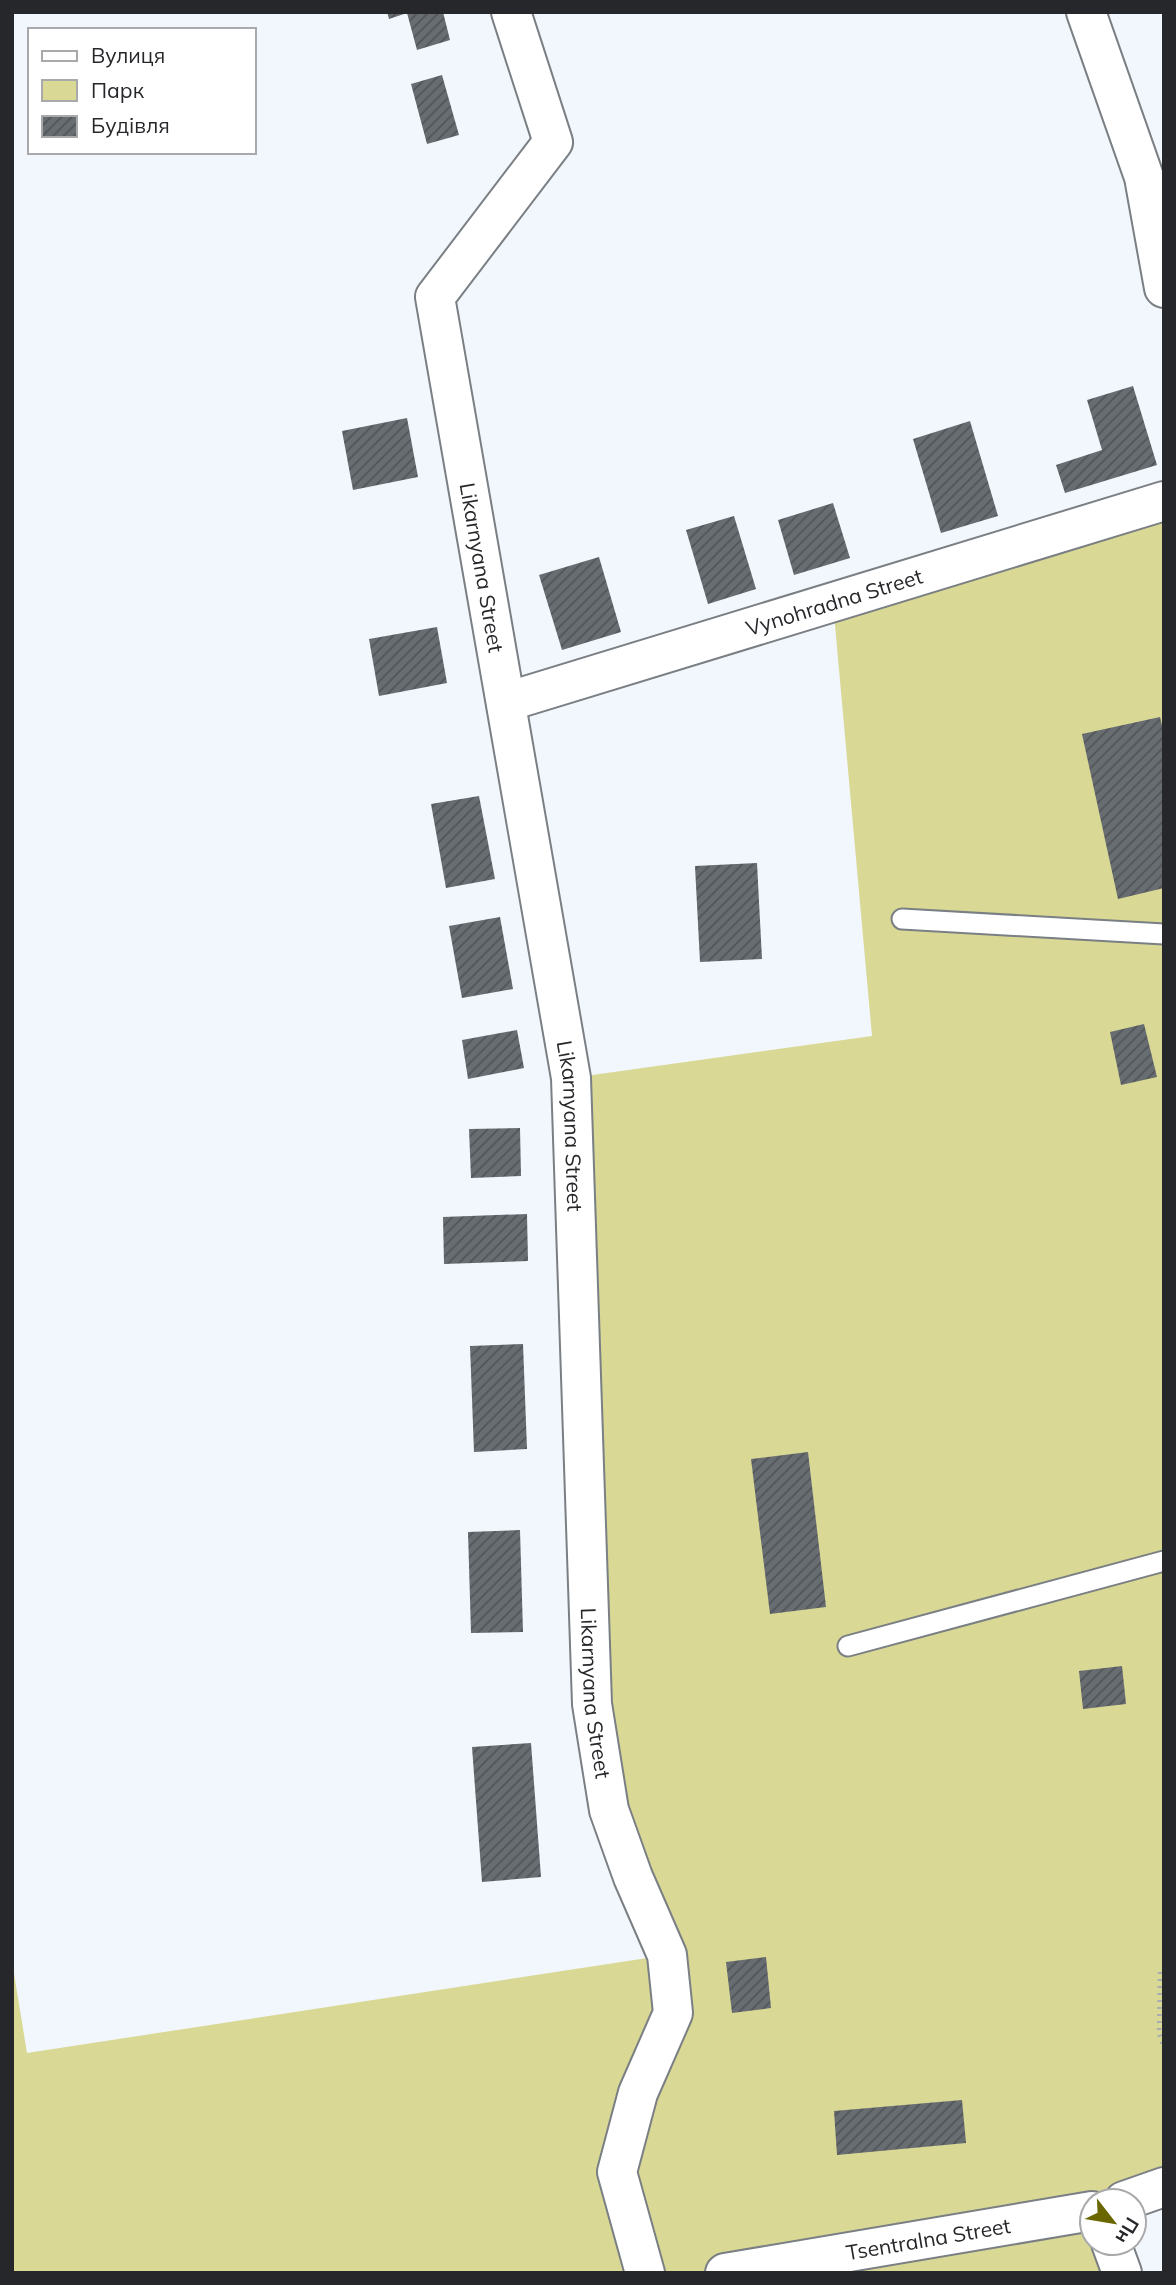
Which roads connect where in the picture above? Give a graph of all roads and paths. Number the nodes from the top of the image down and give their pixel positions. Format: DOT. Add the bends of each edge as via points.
graph roads {
  1 [pos="511,12"];
  2 [pos="1086,12"];
  3 [pos="1164,288"];
  4 [pos="1164,502"];
  5 [pos="506,702"];
  6 [pos="902,919"];
  7 [pos="1164,934"];
  8 [pos="1164,1562"];
  9 [pos="848,1646"];
  10 [pos="1160,1972"];
  11 [pos="1164,2047"];
  12 [pos="1078,2213"];
  13 [pos="645,2273"];
  14 [pos="725,2273"];
  1 -- 5 [label="street, Likarnyana Street" via="553,142 435,297"];
  2 -- 3 [label="street" via="1144,177"];
  4 -- 5 [label="street, Vynohradna Street"];
  5 -- 13 [label="street, Likarnyana Street" via="571,1078 592,1704 609,1810 667,1955 673,2013 639,2093 617,2172"];
  6 -- 7 [label="lane"];
  8 -- 9 [label="lane"];
  10 -- 11 [label="path" via="1159,2034"];
  12 -- 14 [label="street, Tsentralna Street"];
}
